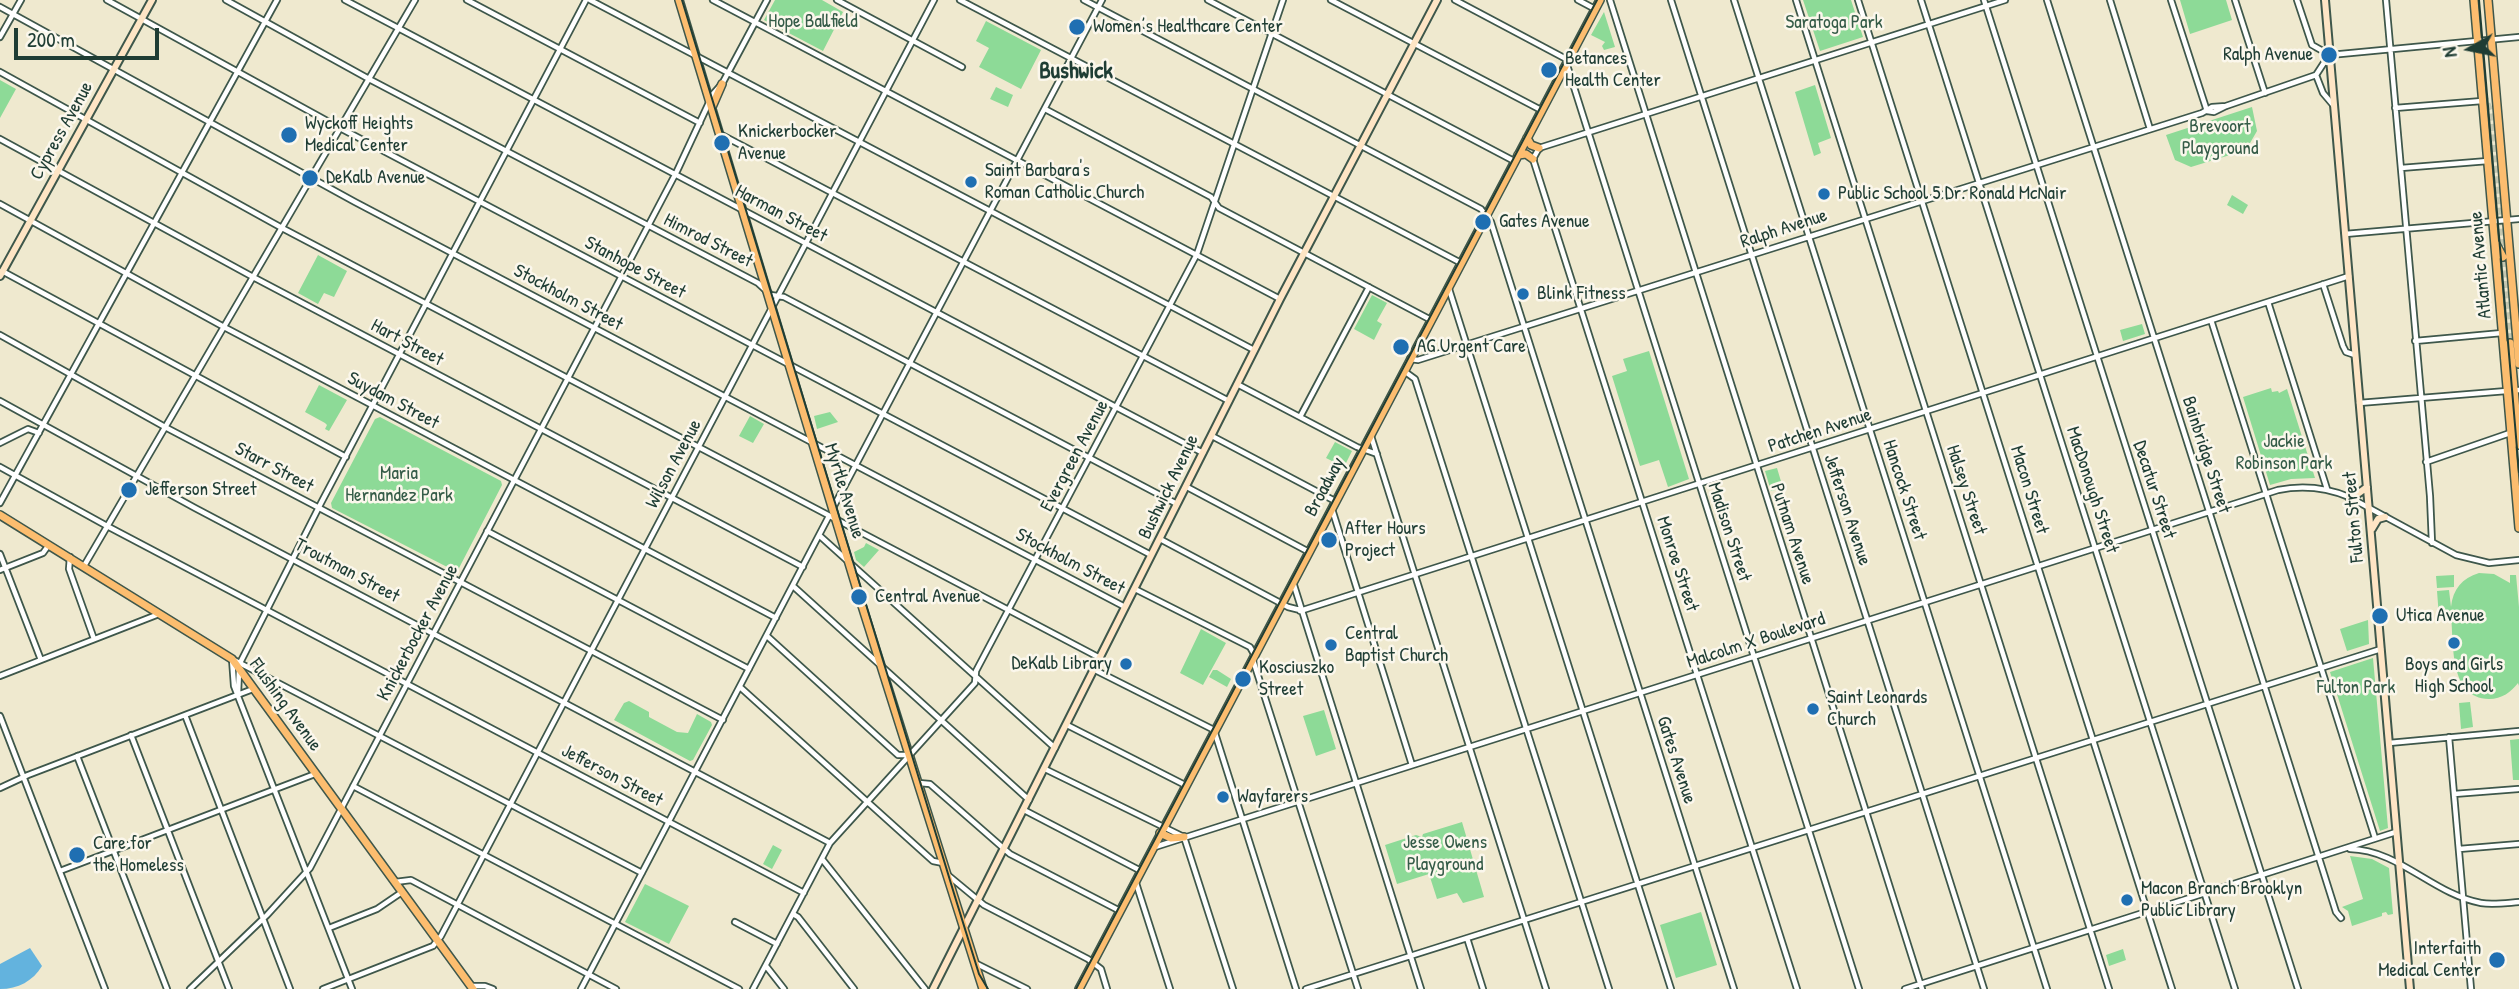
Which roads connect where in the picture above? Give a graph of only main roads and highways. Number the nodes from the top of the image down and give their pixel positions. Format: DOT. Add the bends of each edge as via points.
graph roads {
  1 [pos="152,0"];
  2 [pos="680,0"];
  3 [pos="1437,0"];
  4 [pos="2325,0"];
  5 [pos="2474,0"];
  6 [pos="2488,0"];
  7 [pos="1598,3"];
  8 [pos="722,84"];
  9 [pos="711,104"];
  10 [pos="1527,138"];
  11 [pos="1539,148"];
  12 [pos="1516,158"];
  13 [pos="1534,159"];
  14 [pos="2494,240"];
  15 [pos="2503,257"];
  16 [pos="1,272"];
  17 [pos="2519,359"];
  18 [pos="2519,364"];
  19 [pos="2514,391"];
  20 [pos="2509,408"];
  21 [pos="2517,426"];
  22 [pos="2519,445"];
  23 [pos="2367,487"];
  24 [pos="2349,496"];
  25 [pos="0,515"];
  26 [pos="2385,517"];
  27 [pos="2519,528"];
  28 [pos="2371,531"];
  29 [pos="1162,830"];
  30 [pos="1184,837"];
  31 [pos="964,929"];
  32 [pos="472,988"];
  33 [pos="933,989"];
  34 [pos="983,989"];
  35 [pos="1079,989"];
  36 [pos="2410,989"];
  1 -- 16 [label="main road, Cypress Avenue"];
  2 -- 9 [label="main road, Myrtle Avenue"];
  3 -- 31 [label="main road, Bushwick Avenue" via="1254,349"];
  4 -- 23 [label="main road, Fulton Street"];
  5 -- 14 [label="main road, Atlantic Avenue"];
  6 -- 17 [label="main road, Atlantic Avenue"];
  7 -- 10 [label="main road, Broadway"];
  8 -- 9 [label="main road"];
  9 -- 31 [label="main road, Myrtle Avenue" via="833,515"];
  10 -- 11 [label="main road"];
  10 -- 12 [label="main road, Broadway"];
  12 -- 13 [label="main road" via="1526,154"];
  12 -- 29 [label="main road, Broadway"];
  14 -- 15 [label="main road"];
  14 -- 19 [label="main road, Atlantic Avenue" via="2502,333"];
  17 -- 18 [label="main road, Atlantic Avenue"];
  17 -- 19 [label="main road" via="2510,343"];
  19 -- 20 [label="main road, Atlantic Avenue"];
  19 -- 21 [label="main road"];
  20 -- 21 [label="main road"];
  20 -- 27 [label="main road, Atlantic Avenue"];
  21 -- 22 [label="main road"];
  23 -- 24 [label="main road"];
  23 -- 28 [label="main road, Fulton Street"];
  25 -- 32 [label="main road, Flushing Avenue" via="240,666"];
  26 -- 28 [label="main road" via="2378,519"];
  28 -- 36 [label="main road, Fulton Street"];
  29 -- 30 [label="main road" via="1171,838"];
  29 -- 35 [label="main road, Broadway"];
  31 -- 33 [label="main road, Bushwick Avenue"];
  31 -- 34 [label="main road, Myrtle Avenue"];
}
